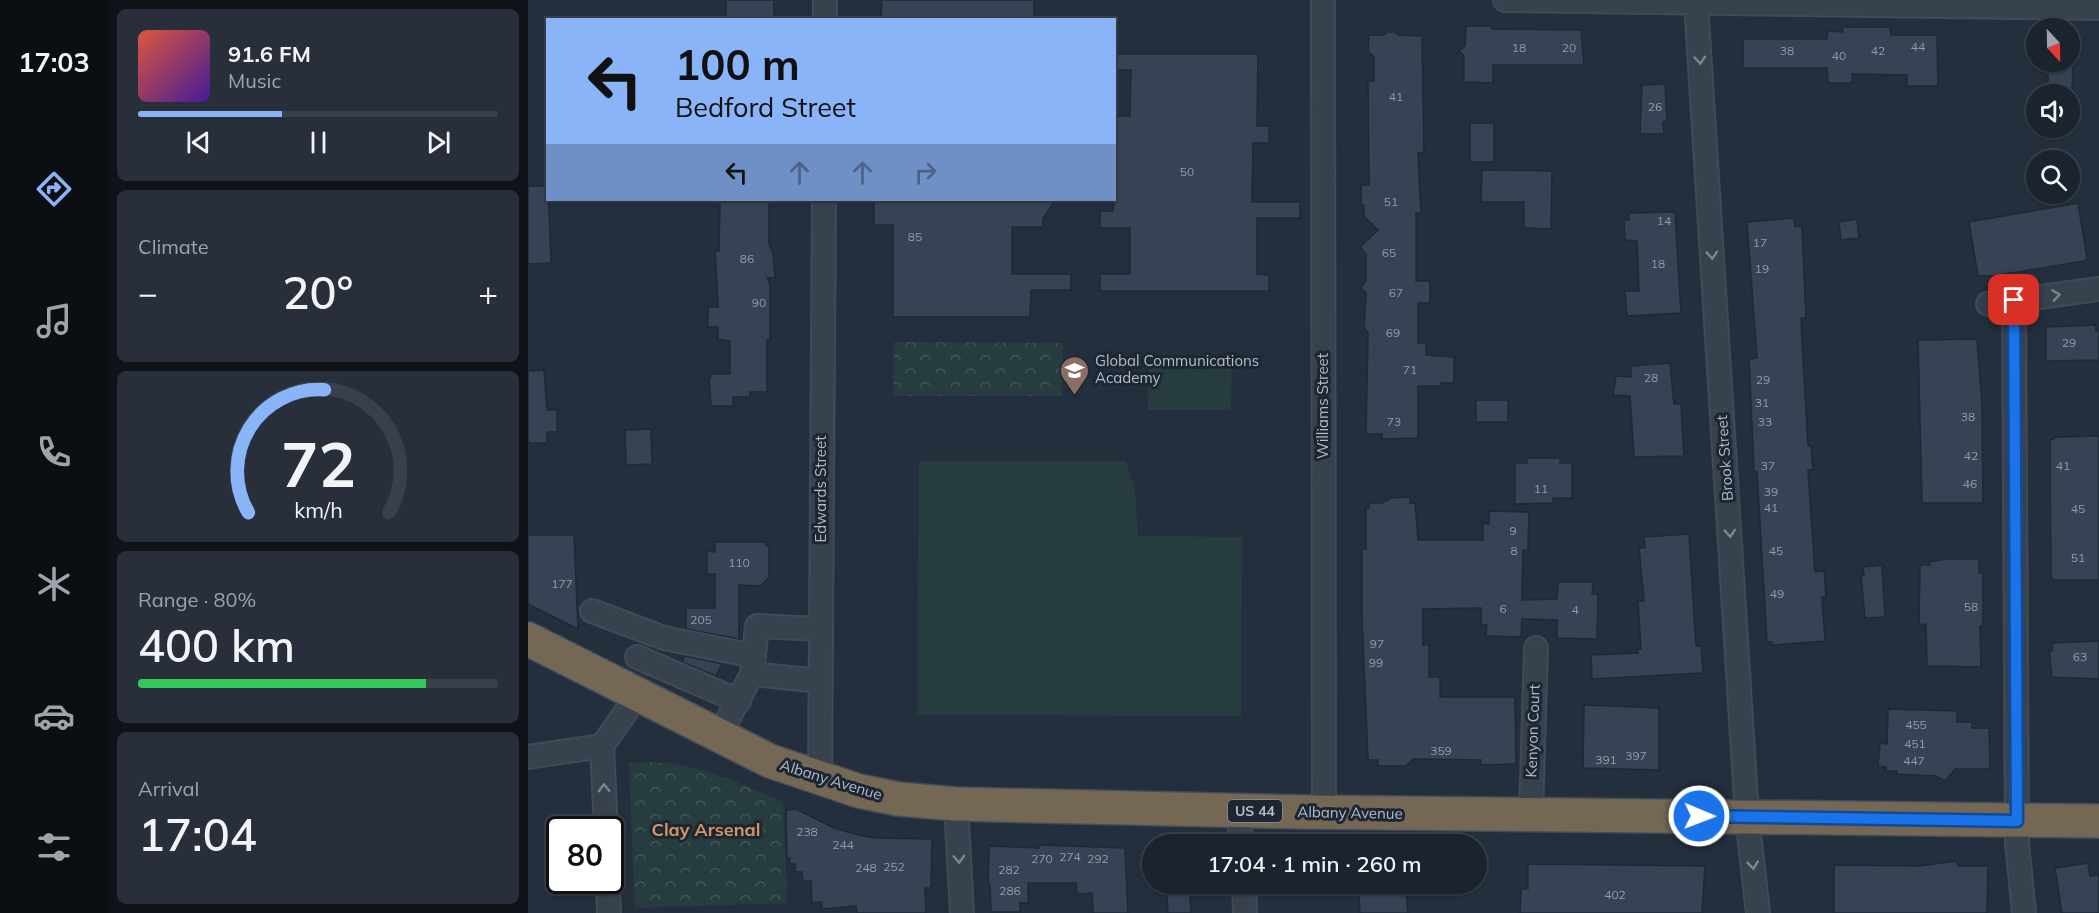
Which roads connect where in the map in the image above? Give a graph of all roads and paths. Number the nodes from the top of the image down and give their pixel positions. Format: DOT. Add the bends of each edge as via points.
graph roads {
  1 [pos="825,0"];
  2 [pos="1323,0"];
  3 [pos="1505,0"];
  4 [pos="1696,2"];
  5 [pos="2005,3"];
  6 [pos="2099,8"];
  7 [pos="825,18"];
  8 [pos="824,201"];
  9 [pos="2099,289"];
  10 [pos="2014,300"];
  11 [pos="1988,304"];
  12 [pos="592,611"];
  13 [pos="820,629"];
  14 [pos="648,632"];
  15 [pos="528,639"];
  16 [pos="1536,648"];
  17 [pos="636,657"];
  18 [pos="753,665"];
  19 [pos="820,681"];
  20 [pos="630,692"];
  21 [pos="739,701"];
  22 [pos="719,736"];
  23 [pos="602,746"];
  24 [pos="528,757"];
  25 [pos="820,779"];
  26 [pos="956,804"];
  27 [pos="1239,810"];
  28 [pos="1324,813"];
  29 [pos="1531,814"];
  30 [pos="605,816"];
  31 [pos="1747,816"];
  32 [pos="2017,821"];
  33 [pos="2099,821"];
  34 [pos="1240,834"];
  35 [pos="608,894"];
  36 [pos="1244,894"];
  37 [pos="609,913"];
  38 [pos="962,913"];
  39 [pos="1245,913"];
  40 [pos="1758,913"];
  41 [pos="2024,913"];
  1 -- 7 [label="street"];
  2 -- 28 [label="street, Williams Street"];
  3 -- 4 [label="street"];
  4 -- 5 [label="street"];
  4 -- 31 [label="street, Brook Street, one-way"];
  5 -- 6 [label="street"];
  8 -- 13 [label="street, Edwards Street"];
  10 -- 9 [label="street, one-way"];
  10 -- 11 [label="street"];
  10 -- 32 [label="street"];
  12 -- 14 [label="street"];
  13 -- 18 [label="street" via="758,626"];
  13 -- 19 [label="street, Edwards Street"];
  14 -- 17 [label="street"];
  14 -- 18 [label="street"];
  15 -- 20 [label="highway, Albany Avenue / US 44"];
  16 -- 29 [label="street, Kenyon Court"];
  17 -- 20 [label="street"];
  17 -- 21 [label="street"];
  18 -- 19 [label="street"];
  18 -- 21 [label="street"];
  19 -- 25 [label="street, Edwards Street"];
  20 -- 22 [label="highway, Albany Avenue / US 44"];
  20 -- 23 [label="street"];
  21 -- 22 [label="street"];
  22 -- 25 [label="highway, Albany Avenue / US 44"];
  23 -- 24 [label="street"];
  30 -- 23 [label="street, one-way"];
  25 -- 26 [label="highway, Albany Avenue / US 44" via="898,799"];
  26 -- 27 [label="highway, Albany Avenue / US 44"];
  26 -- 38 [label="street, one-way"];
  27 -- 28 [label="highway, Albany Avenue / US 44"];
  27 -- 34 [label="street"];
  28 -- 29 [label="highway, Albany Avenue / US 44"];
  29 -- 31 [label="highway, Albany Avenue / US 44"];
  31 -- 32 [label="highway, Albany Avenue / US 44"];
  31 -- 40 [label="street, Brook Street, one-way"];
  32 -- 33 [label="highway, Albany Avenue / US 44"];
  32 -- 41 [label="street"];
  35 -- 37 [label="street"];
  36 -- 39 [label="street"];
}
